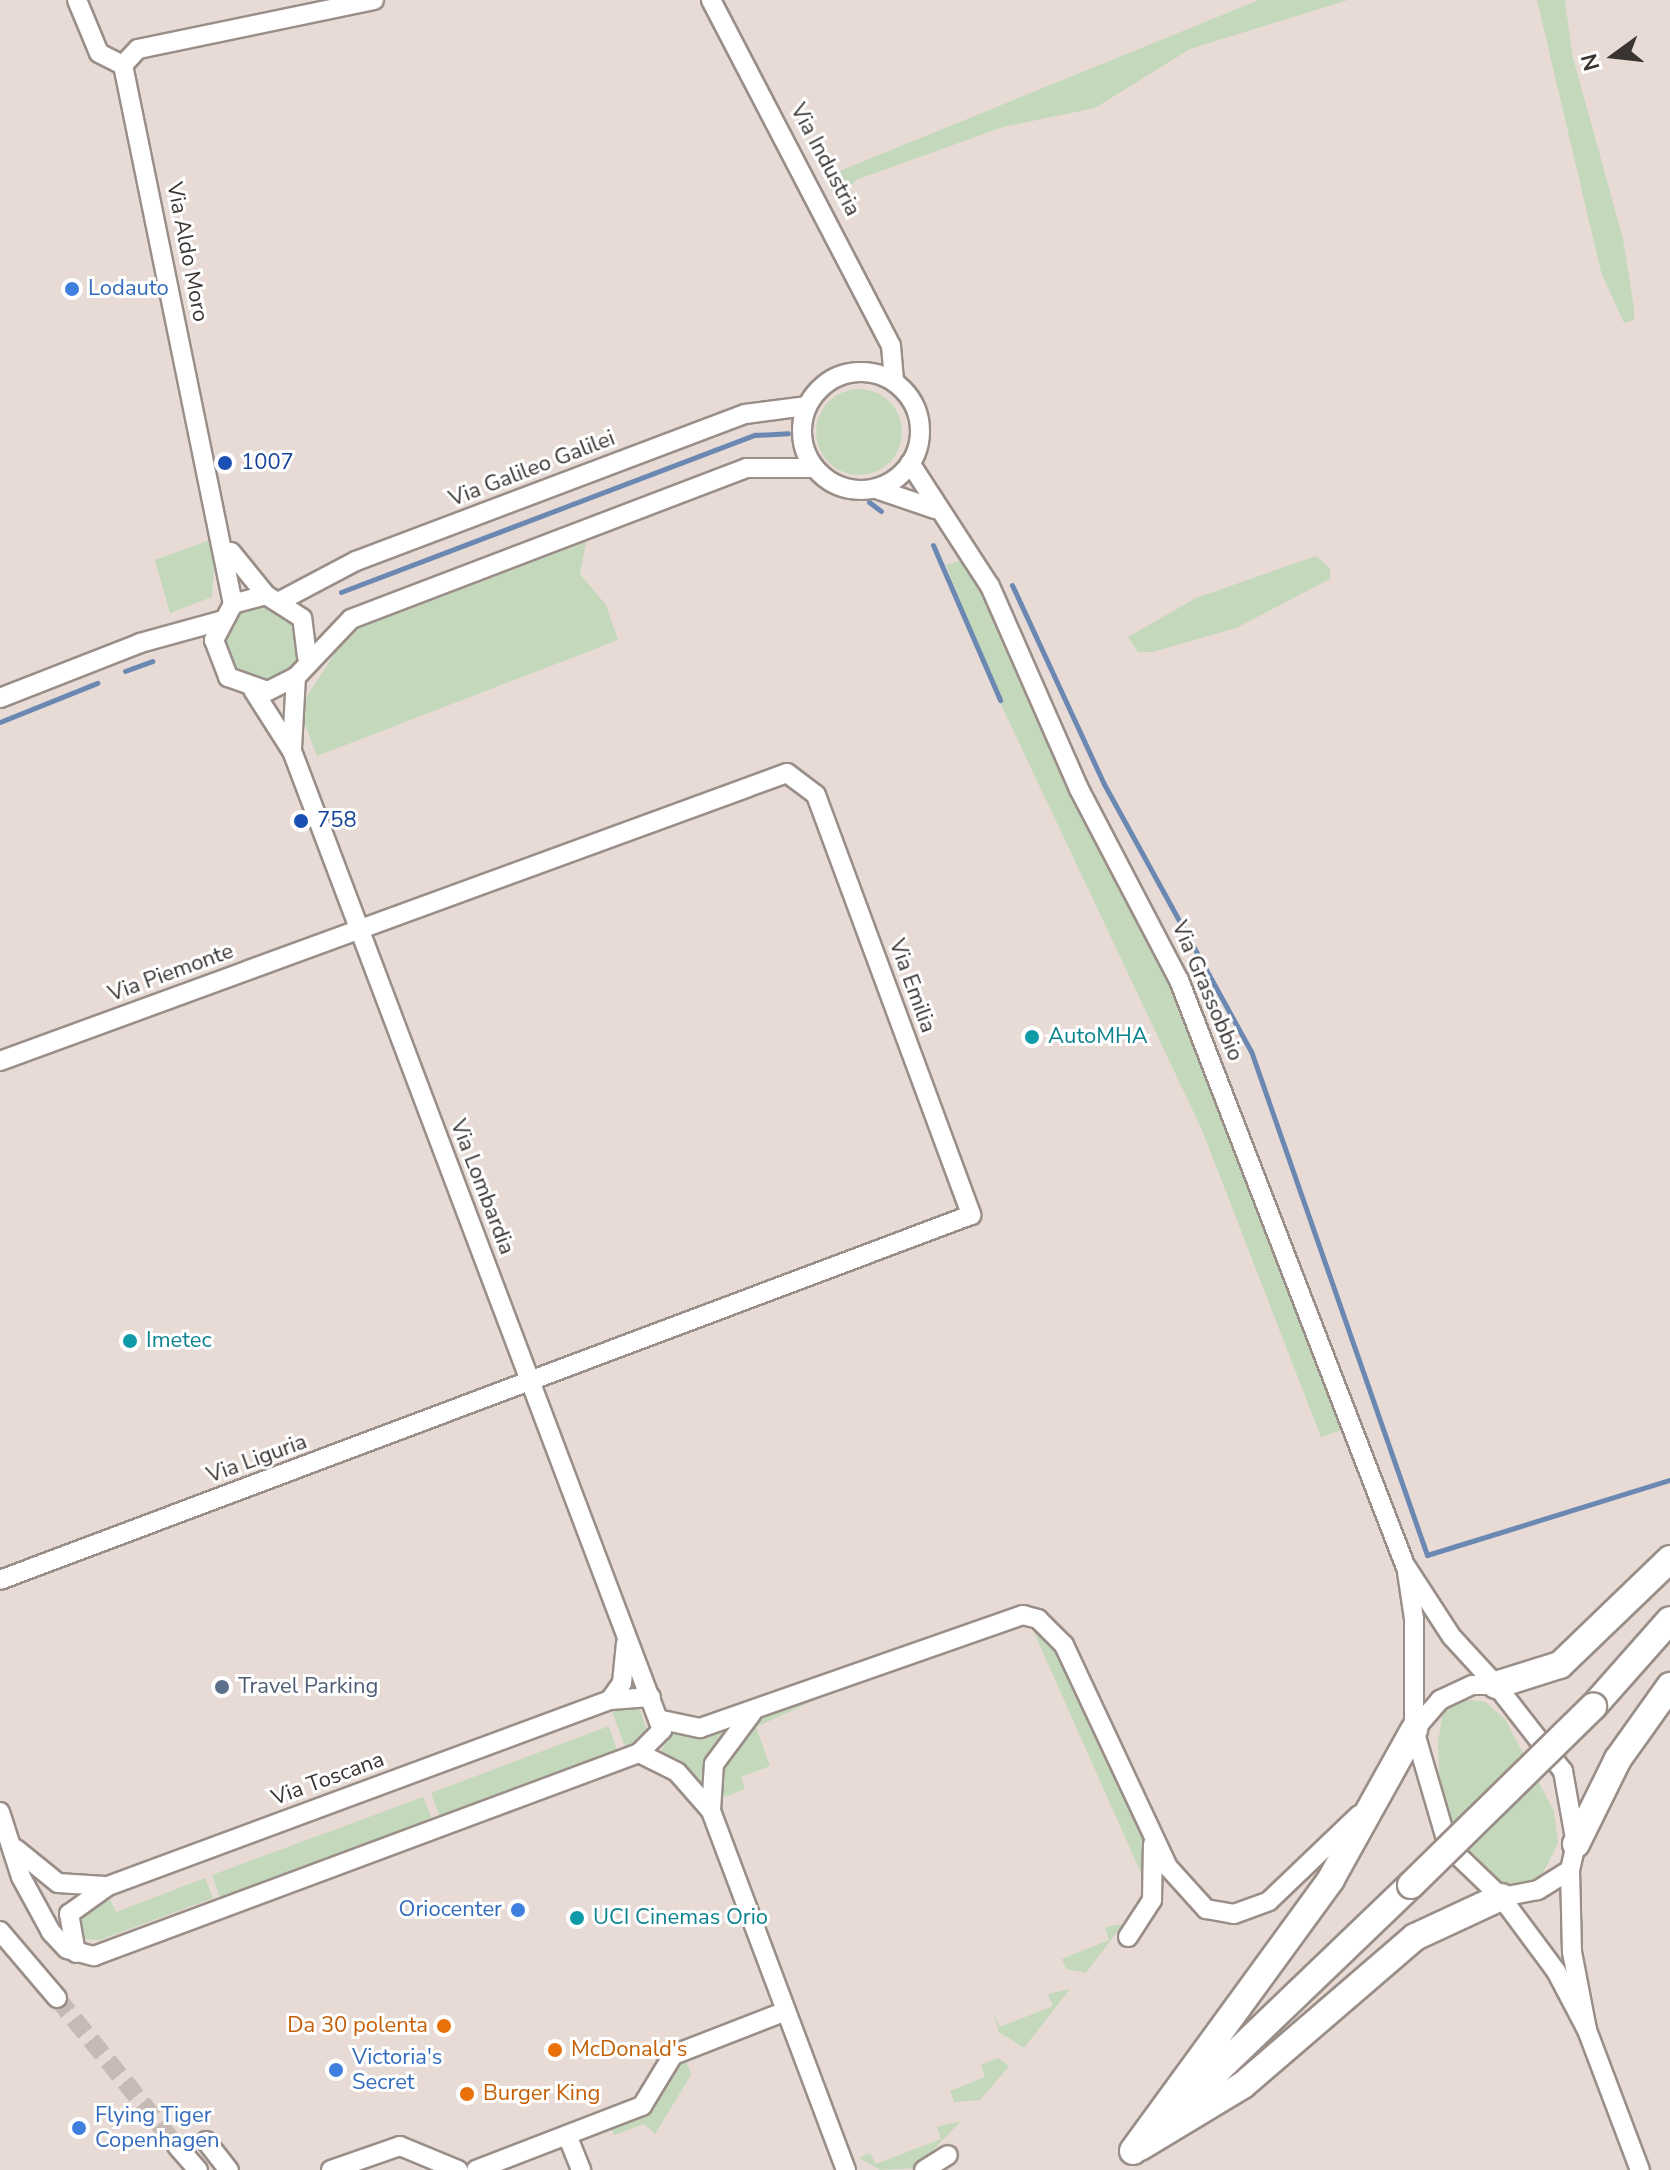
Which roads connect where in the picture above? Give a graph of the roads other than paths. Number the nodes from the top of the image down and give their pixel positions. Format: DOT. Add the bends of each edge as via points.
graph roads {
  1 [pos="77,0"];
  2 [pos="374,0"];
  3 [pos="711,0"];
  4 [pos="123,65"];
  5 [pos="891,346"];
  6 [pos="852,372"];
  7 [pos="894,382"];
  8 [pos="807,406"];
  9 [pos="910,463"];
  10 [pos="815,468"];
  11 [pos="872,489"];
  12 [pos="937,511"];
  13 [pos="222,530"];
  14 [pos="274,597"];
  15 [pos="233,604"];
  16 [pos="220,621"];
  17 [pos="183,637"];
  18 [pos="307,657"];
  19 [pos="219,666"];
  20 [pos="296,677"];
  21 [pos="253,690"];
  22 [pos="0,698"];
  23 [pos="292,751"];
  24 [pos="358,928"];
  25 [pos="0,1061"];
  26 [pos="530,1384"];
  27 [pos="1670,1559"];
  28 [pos="1405,1565"];
  29 [pos="0,1580"];
  30 [pos="1670,1620"];
  31 [pos="626,1640"];
  32 [pos="1496,1685"];
  33 [pos="1670,1686"];
  34 [pos="651,1697"];
  35 [pos="610,1700"];
  36 [pos="754,1711"];
  37 [pos="662,1720"];
  38 [pos="1414,1730"];
  39 [pos="639,1753"];
  40 [pos="1373,1803"];
  41 [pos="711,1811"];
  42 [pos="0,1812"];
  43 [pos="1152,1834"];
  44 [pos="1576,1844"];
  45 [pos="12,1845"];
  46 [pos="1570,1870"];
  47 [pos="108,1886"];
  48 [pos="1501,1897"];
  49 [pos="0,1931"];
  50 [pos="1128,1937"];
  51 [pos="76,1953"];
  52 [pos="57,1998"];
  53 [pos="786,2011"];
  54 [pos="1587,2030"];
  55 [pos="567,2135"];
  56 [pos="206,2141"];
  57 [pos="177,2146"];
  58 [pos="948,2155"];
  59 [pos="1124,2161"];
  60 [pos="428,2165"];
  61 [pos="850,2167"];
  62 [pos="198,2170"];
  63 [pos="229,2170"];
  64 [pos="331,2170"];
  65 [pos="458,2170"];
  66 [pos="476,2170"];
  67 [pos="581,2170"];
  68 [pos="924,2170"];
  69 [pos="1640,2170"];
  1 -- 4 [label="street" via="94,46"];
  2 -- 4 [label="street" via="138,49"];
  3 -- 5 [label="street, Via Industria"];
  4 -- 13 [label="street, Via Aldo Moro"];
  5 -- 6 [label="street"];
  5 -- 7 [label="street, Via Industria"];
  6 -- 7 [label="street"];
  6 -- 8 [label="street" via="825,383"];
  7 -- 9 [label="street" via="918,416"];
  8 -- 10 [label="street" via="802,438"];
  8 -- 14 [label="street, Via Galileo Galilei" via="745,414"];
  9 -- 11 [label="street"];
  9 -- 12 [label="street, Via Grassobbio"];
  10 -- 11 [label="street" via="840,486"];
  10 -- 18 [label="street" via="746,468 351,619"];
  11 -- 12 [label="street" via="897,491"];
  12 -- 28 [label="street, Via Grassobbio" via="990,586 1079,789 1179,980"];
  13 -- 14 [label="street, Via Aldo Moro" via="237,567"];
  13 -- 15 [label="street, Via Aldo Moro"];
  14 -- 15 [label="street"];
  14 -- 18 [label="street" via="302,618"];
  15 -- 16 [label="street"];
  16 -- 17 [label="street"];
  16 -- 19 [label="street" via="214,640"];
  17 -- 19 [label="street"];
  17 -- 22 [label="street" via="140,643"];
  18 -- 20 [label="street"];
  19 -- 21 [label="street"];
  20 -- 21 [label="street"];
  20 -- 23 [label="street, Via Lombardia"];
  21 -- 23 [label="street, Via Lombardia"];
  23 -- 24 [label="street, Via Lombardia"];
  24 -- 25 [label="street, Via Piemonte"];
  24 -- 26 [label="street, Via Lombardia"];
  24 -- 26 [label="street, Via Emilia" via="770,776 802,778 816,795 971,1215"];
  26 -- 29 [label="street, Via Liguria"];
  26 -- 31 [label="street, Via Lombardia"];
  27 -- 32 [label="highway" via="1570,1657"];
  28 -- 32 [label="street, Via Grassobbio" via="1452,1637"];
  28 -- 38 [label="street, Via Grassobbio" via="1414,1619"];
  30 -- 59 [label="highway, bridge" via="1593,1707"];
  31 -- 34 [label="street, Via Lombardia"];
  31 -- 35 [label="street, Via Lombardia" via="622,1683"];
  32 -- 38 [label="street" via="1453,1692"];
  32 -- 44 [label="street, Via Grassobbio" via="1563,1771"];
  33 -- 44 [label="highway" via="1618,1759"];
  34 -- 35 [label="street, Via Toscana"];
  34 -- 37 [label="street, Via Lombardia"];
  35 -- 47 [label="street, Via Toscana"];
  36 -- 37 [label="street" via="691,1729"];
  36 -- 41 [label="street" via="714,1764"];
  36 -- 43 [label="street" via="996,1620 1038,1619 1064,1645"];
  37 -- 39 [label="street" via="658,1739"];
  38 -- 40 [label="highway"];
  38 -- 48 [label="street, Via Grassobbio" via="1448,1846"];
  39 -- 41 [label="street" via="677,1772"];
  39 -- 51 [label="street" via="117,1949"];
  40 -- 43 [label="street" via="1269,1901 1234,1914 1206,1909 1181,1889"];
  40 -- 59 [label="highway" via="1282,1952"];
  41 -- 53 [label="street"];
  42 -- 45 [label="street"];
  43 -- 50 [label="street" via="1152,1900"];
  44 -- 46 [label="street, Via Grassobbio"];
  45 -- 47 [label="street" via="58,1883"];
  45 -- 51 [label="street" via="39,1912"];
  46 -- 48 [label="street" via="1538,1890"];
  46 -- 54 [label="street, Via Grassobbio" via="1572,1952"];
  47 -- 51 [label="street, Via Toscana" via="69,1914"];
  48 -- 54 [label="street, Via Grassobbio" via="1556,1971"];
  48 -- 59 [label="highway" via="1415,1937 1243,2085"];
  49 -- 52 [label="street"];
  53 -- 55 [label="street" via="673,2055 649,2101"];
  53 -- 61 [label="street"];
  54 -- 69 [label="street"];
  55 -- 66 [label="street"];
  55 -- 67 [label="street"];
  56 -- 63 [label="street"];
  57 -- 62 [label="street"];
  58 -- 68 [label="street"];
  60 -- 64 [label="street" via="393,2147"];
  60 -- 65 [label="street"];
}
